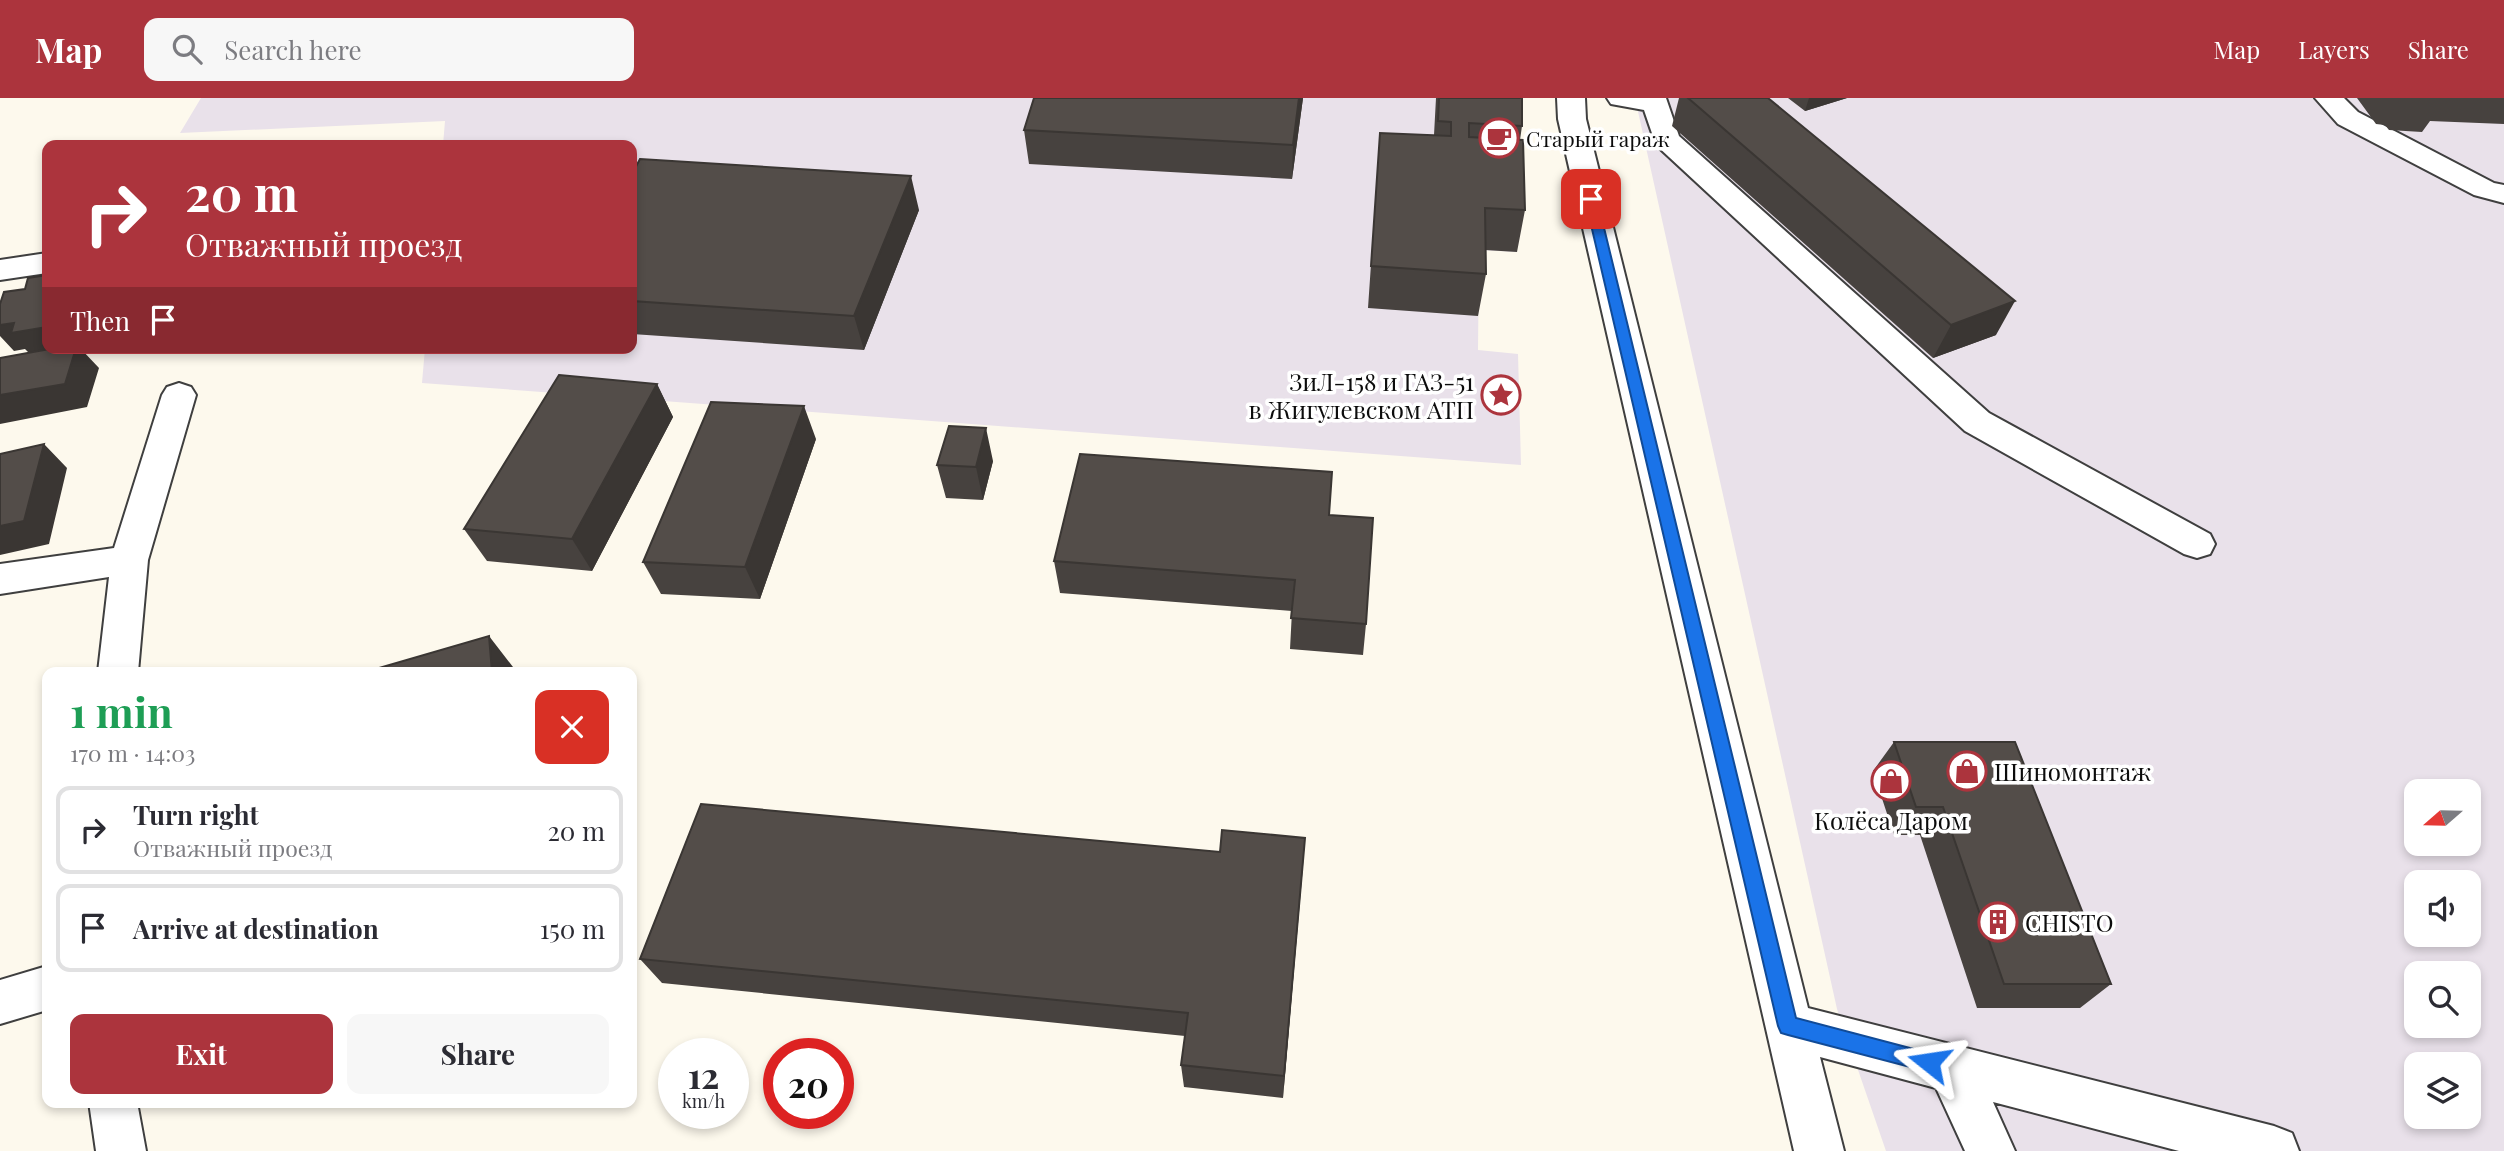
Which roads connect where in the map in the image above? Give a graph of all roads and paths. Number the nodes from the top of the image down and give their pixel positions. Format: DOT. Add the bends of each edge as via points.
graph roads {
  1 [pos="1571,98"];
  2 [pos="1621,98"];
  3 [pos="2329,98"];
  4 [pos="2504,194"];
  5 [pos="42,264"];
  6 [pos="0,270"];
  7 [pos="179,395"];
  8 [pos="2197,544"];
  9 [pos="129,560"];
  10 [pos="0,579"];
  11 [pos="118,667"];
  12 [pos="42,989"];
  13 [pos="0,1002"];
  14 [pos="1788,1026"];
  15 [pos="1952,1069"];
  16 [pos="114,1108"];
  17 [pos="2175,1138"];
  18 [pos="121,1151"];
  19 [pos="1819,1151"];
  20 [pos="1990,1151"];
  21 [pos="2274,1151"];
  1 -- 14 [label="street" via="1575,132"];
  2 -- 8 [label="street" via="1656,104 1666,139 1977,422"];
  3 -- 4 [label="street" via="2348,118 2484,189"];
  5 -- 6 [label="street"];
  7 -- 9 [label="street"];
  9 -- 10 [label="street"];
  9 -- 11 [label="street"];
  12 -- 13 [label="street"];
  14 -- 15 [label="street"];
  14 -- 19 [label="street"];
  15 -- 17 [label="street"];
  15 -- 20 [label="street"];
  16 -- 18 [label="street"];
  17 -- 21 [label="street"];
}
